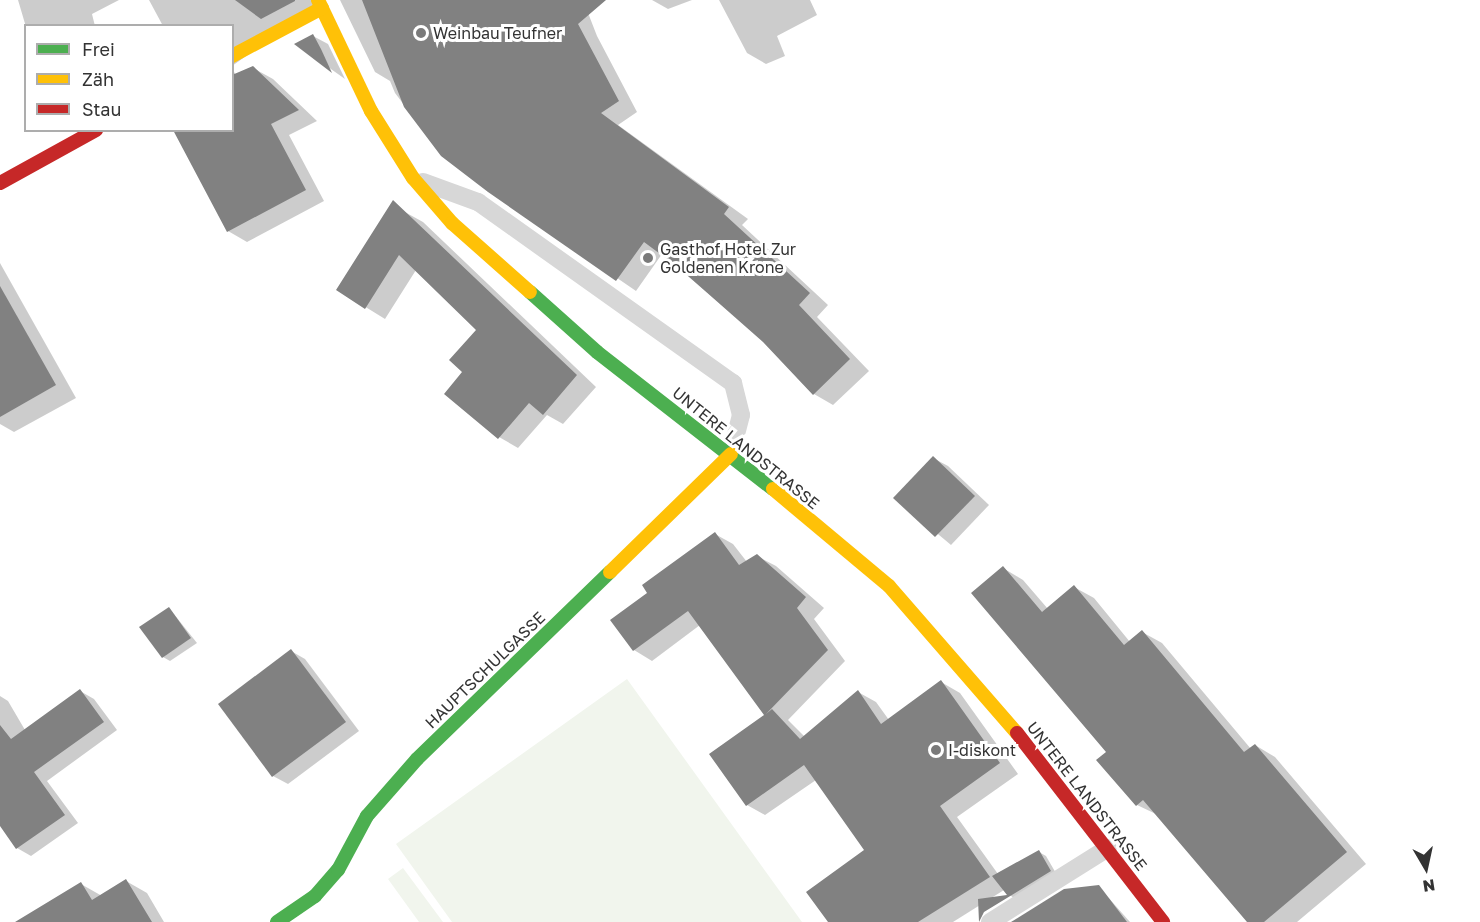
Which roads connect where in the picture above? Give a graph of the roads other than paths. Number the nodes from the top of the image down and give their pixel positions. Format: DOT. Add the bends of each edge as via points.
graph roads {
  1 [pos="320,4"];
  2 [pos="234,55"];
  3 [pos="92,132"];
  4 [pos="412,178"];
  5 [pos="0,183"];
  6 [pos="731,454"];
  7 [pos="1108,848"];
  8 [pos="277,922"];
  9 [pos="990,922"];
  10 [pos="1163,922"];
  1 -- 2 [label="street"];
  1 -- 4 [label="street, UNTERE LANDSTRASSE" via="371,111"];
  3 -- 5 [label="street"];
  4 -- 6 [label="street, UNTERE LANDSTRASSE" via="452,223 597,352"];
  4 -- 6 [label="lane" via="478,202 733,383 741,415"];
  6 -- 7 [label="street, UNTERE LANDSTRASSE" via="896,593 1010,724"];
  6 -- 8 [label="street, HAUPTSCHULGASSE" via="417,759 367,816 338,870 315,896"];
  7 -- 9 [label="lane"];
  7 -- 10 [label="street, UNTERE LANDSTRASSE"];
}
